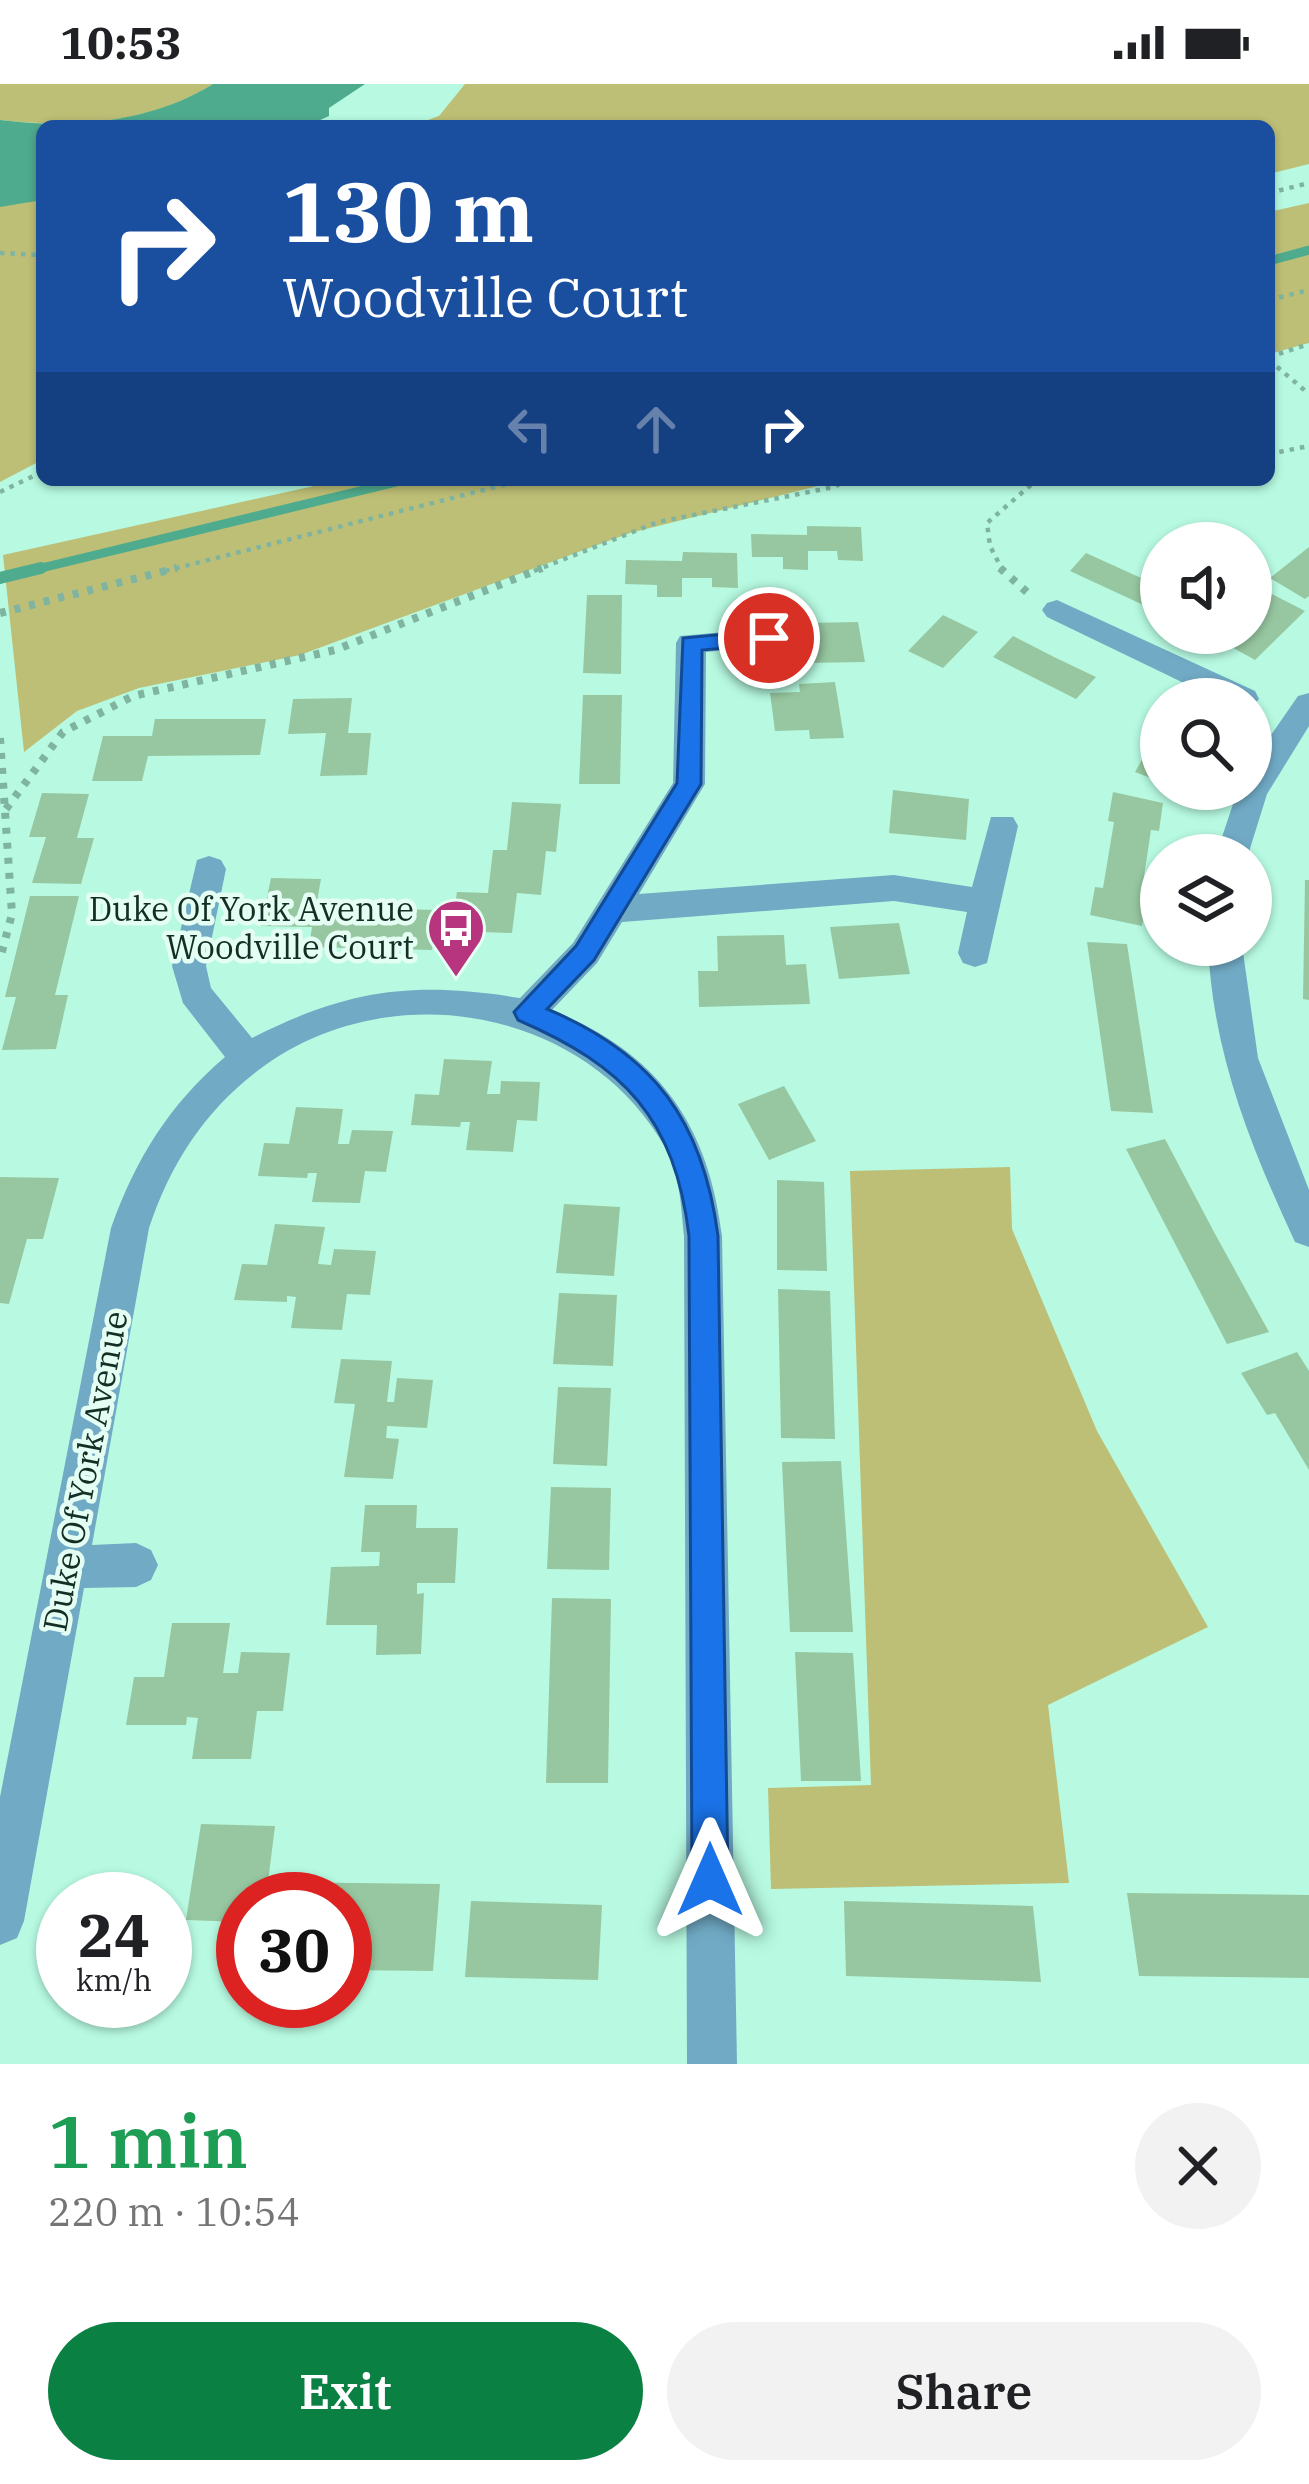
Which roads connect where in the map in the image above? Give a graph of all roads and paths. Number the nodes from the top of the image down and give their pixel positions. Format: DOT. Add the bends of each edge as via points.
graph roads {
  1 [pos="1309,183"];
  2 [pos="1275,192"];
  3 [pos="0,253"];
  4 [pos="36,254"];
  5 [pos="1309,290"];
  6 [pos="1275,298"];
  7 [pos="1309,344"];
  8 [pos="1275,356"];
  9 [pos="1275,363"];
  10 [pos="1309,394"];
  11 [pos="1309,446"];
  12 [pos="1275,453"];
  13 [pos="36,475"];
  14 [pos="499,486"];
  15 [pos="836,486"];
  16 [pos="1027,486"];
  17 [pos="0,493"];
  18 [pos="1057,610"];
  19 [pos="0,613"];
  20 [pos="769,638"];
  21 [pos="1199,678"];
  22 [pos="1272,709"];
  23 [pos="1304,719"];
  24 [pos="0,738"];
  25 [pos="6,809"];
  26 [pos="1002,826"];
  27 [pos="1238,834"];
  28 [pos="209,869"];
  29 [pos="985,902"];
  30 [pos="615,909"];
  31 [pos="975,953"];
  32 [pos="0,959"];
  33 [pos="1226,966"];
  34 [pos="527,1012"];
  35 [pos="248,1059"];
  36 [pos="1309,1230"];
  37 [pos="136,1565"];
  38 [pos="67,1567"];
  39 [pos="0,1921"];
  40 [pos="712,2064"];
  1 -- 2 [label="path"];
  3 -- 4 [label="path"];
  5 -- 6 [label="path"];
  7 -- 8 [label="path"];
  9 -- 10 [label="path"];
  11 -- 12 [label="path"];
  13 -- 17 [label="path"];
  14 -- 19 [label="path"];
  15 -- 25 [label="path" via="658,521 335,650 133,696 64,732"];
  16 -- 18 [label="path" via="987,523 987,550 1006,577"];
  18 -- 21 [label="street"];
  20 -- 30 [label="street" via="691,644 689,784"];
  22 -- 23 [label="street"];
  23 -- 27 [label="street" via="1253,787"];
  24 -- 25 [label="path"];
  25 -- 32 [label="path" via="12,914"];
  26 -- 29 [label="street"];
  28 -- 35 [label="street" via="189,966 195,993"];
  29 -- 30 [label="street" via="894,888"];
  29 -- 31 [label="street"];
  30 -- 34 [label="street" via="573,968"];
  33 -- 36 [label="street" via="1239,1064"];
  34 -- 35 [label="street, Duke Of York Avenue" via="448,1000 386,1004 293,1032"];
  34 -- 40 [label="street, Duke Of York Avenue" via="622,1064 655,1098 697,1185 704,1236"];
  35 -- 38 [label="street, Duke Of York Avenue" via="203,1097 146,1180 130,1228"];
  37 -- 38 [label="street"];
  38 -- 39 [label="street, Duke Of York Avenue"];
}
